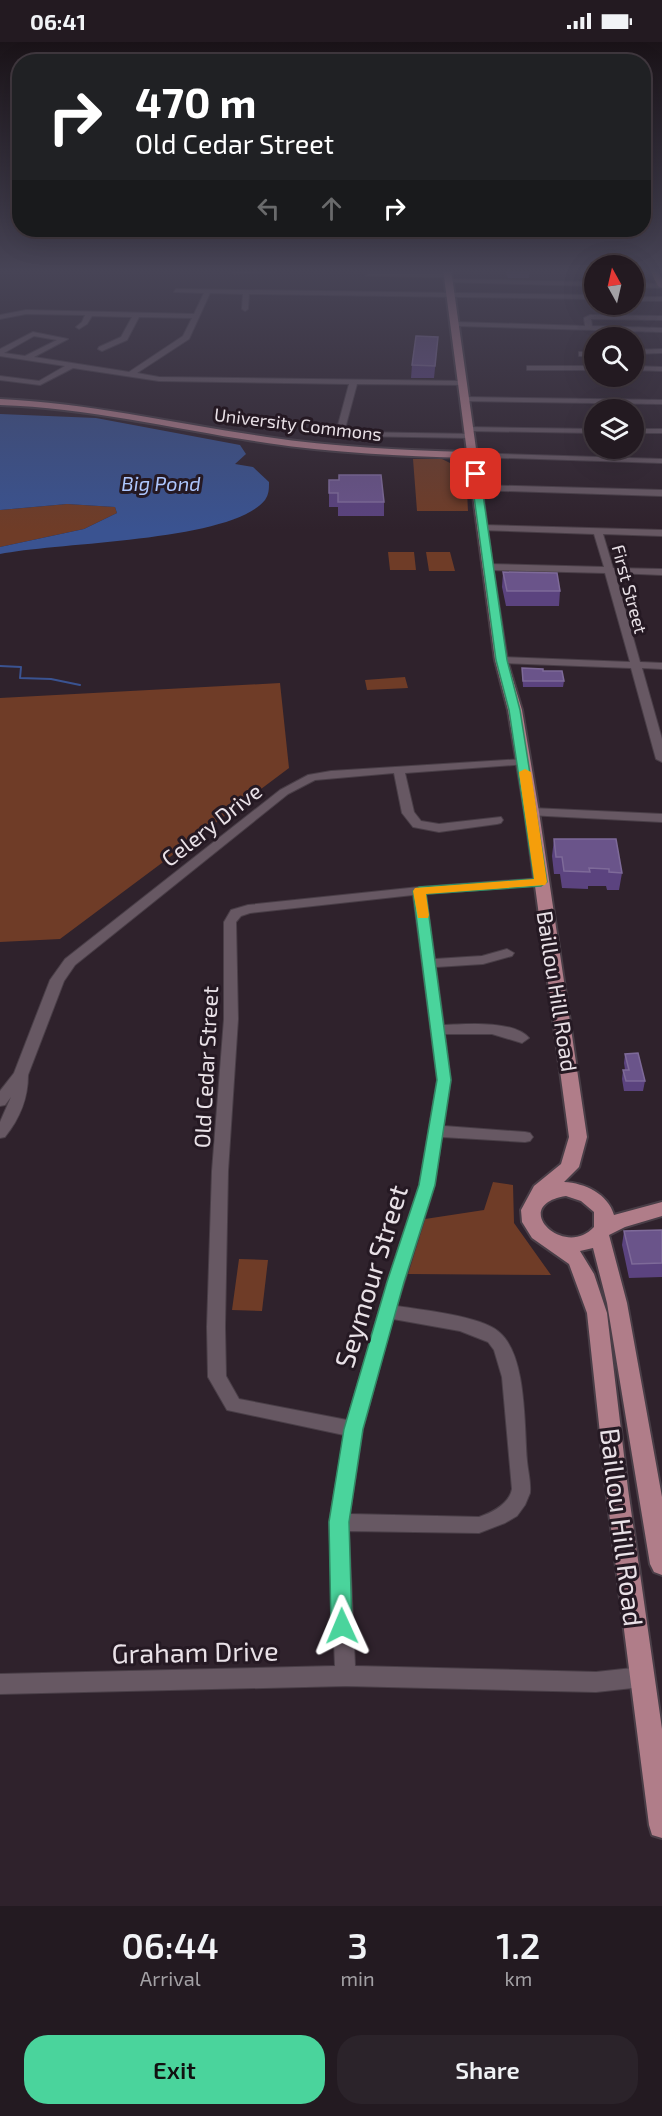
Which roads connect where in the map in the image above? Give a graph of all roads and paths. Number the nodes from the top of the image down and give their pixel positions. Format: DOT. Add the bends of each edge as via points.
graph roads {
  1 [pos="16,356"];
  2 [pos="30,356"];
  3 [pos="158,356"];
  4 [pos="460,356"];
  5 [pos="26,358"];
  6 [pos="73,365"];
  7 [pos="530,368"];
  8 [pos="584,368"];
  9 [pos="644,368"];
  10 [pos="662,369"];
  11 [pos="130,375"];
  12 [pos="0,378"];
  13 [pos="354,381"];
  14 [pos="463,383"];
  15 [pos="464,399"];
  16 [pos="662,402"];
  17 [pos="0,404"];
  18 [pos="584,430"];
  19 [pos="644,431"];
  20 [pos="662,431"];
  21 [pos="470,432"];
  22 [pos="473,455"];
  23 [pos="662,460"];
  24 [pos="477,488"];
  25 [pos="662,493"];
  26 [pos="483,528"];
  27 [pos="598,531"];
  28 [pos="662,533"];
  29 [pos="487,567"];
  30 [pos="608,570"];
  31 [pos="662,572"];
  32 [pos="501,660"];
  33 [pos="634,665"];
  34 [pos="662,666"];
  35 [pos="662,759"];
  36 [pos="523,762"];
  37 [pos="399,770"];
  38 [pos="532,812"];
  39 [pos="662,818"];
  40 [pos="497,820"];
  41 [pos="541,882"];
  42 [pos="419,891"];
  43 [pos="507,953"];
  44 [pos="430,963"];
  45 [pos="439,1030"];
  46 [pos="522,1038"];
  47 [pos="21,1076"];
  48 [pos="0,1101"];
  49 [pos="436,1131"];
  50 [pos="0,1132"];
  51 [pos="525,1137"];
  52 [pos="535,1199"];
  53 [pos="662,1209"];
  54 [pos="601,1232"];
  55 [pos="555,1242"];
  56 [pos="388,1311"];
  57 [pos="354,1429"];
  58 [pos="339,1522"];
  59 [pos="662,1564"];
  60 [pos="346,1676"];
  61 [pos="642,1677"];
  62 [pos="0,1684"];
  63 [pos="662,1825"];
  1 -- 5 [label="street"];
  2 -- 5 [label="street"];
  3 -- 11 [label="street"];
  4 -- 14 [label="main road, Baillou Hill Road"];
  5 -- 6 [label="street"];
  6 -- 11 [label="street"];
  6 -- 12 [label="street" via="42,383"];
  7 -- 8 [label="street"];
  9 -- 10 [label="street"];
  11 -- 13 [label="street" via="159,379"];
  13 -- 14 [label="street"];
  13 -- 21 [label="street" via="342,425 345,431"];
  14 -- 15 [label="main road, Baillou Hill Road"];
  15 -- 16 [label="street"];
  15 -- 21 [label="main road, Baillou Hill Road"];
  17 -- 22 [label="main road, University Commons" via="120,414 293,443"];
  18 -- 21 [label="street"];
  19 -- 20 [label="street"];
  21 -- 22 [label="main road, Baillou Hill Road"];
  22 -- 23 [label="street"];
  22 -- 24 [label="main road, Baillou Hill Road"];
  24 -- 25 [label="street"];
  24 -- 26 [label="main road, Baillou Hill Road"];
  26 -- 27 [label="street"];
  26 -- 29 [label="main road, Baillou Hill Road"];
  27 -- 28 [label="street"];
  27 -- 30 [label="street, First Street"];
  29 -- 30 [label="street"];
  29 -- 32 [label="main road, Baillou Hill Road"];
  30 -- 31 [label="street"];
  30 -- 33 [label="street, First Street"];
  32 -- 33 [label="street"];
  32 -- 36 [label="main road, Baillou Hill Road" via="515,710"];
  33 -- 34 [label="street"];
  33 -- 35 [label="street, First Street"];
  36 -- 37 [label="street, Celery Drive"];
  36 -- 38 [label="main road, Baillou Hill Road"];
  37 -- 40 [label="street" via="408,813 417,824 439,828"];
  37 -- 47 [label="street, Celery Drive" via="331,774 301,782 70,962 57,980"];
  38 -- 39 [label="street"];
  38 -- 41 [label="main road, Baillou Hill Road"];
  41 -- 42 [label="street, Old Cedar Street"];
  41 -- 52 [label="main road, Baillou Hill Road" via="578,1137 570,1167"];
  42 -- 44 [label="street, Seymour Street"];
  42 -- 57 [label="street, Old Cedar Street" via="248,909 236,913 230,922 231,1019 220,1172 217,1377 233,1405"];
  43 -- 44 [label="street" via="483,960"];
  44 -- 45 [label="street, Seymour Street"];
  45 -- 46 [label="street" via="499,1030"];
  45 -- 49 [label="street, Seymour Street" via="444,1080"];
  47 -- 48 [label="street, Celery Drive"];
  47 -- 50 [label="street, Celery Drive" via="18,1102"];
  49 -- 51 [label="street"];
  49 -- 56 [label="street, Seymour Street" via="427,1185"];
  52 -- 54 [label="main road" via="554,1190 584,1194 601,1208 605,1217"];
  52 -- 55 [label="main road" via="530,1210 531,1223 540,1235"];
  53 -- 54 [label="main road" via="619,1221"];
  54 -- 55 [label="main road" via="580,1244"];
  54 -- 59 [label="main road, Baillou Hill Road"];
  55 -- 61 [label="main road, Baillou Hill Road" via="576,1259 597,1312"];
  56 -- 57 [label="street, Seymour Street"];
  56 -- 58 [label="street" via="485,1330 500,1344 515,1416 521,1492 508,1510 479,1525"];
  57 -- 58 [label="street, Seymour Street"];
  58 -- 60 [label="street, Seymour Street"];
  60 -- 61 [label="street, Graham Drive" via="596,1682"];
  60 -- 62 [label="street, Graham Drive"];
  61 -- 63 [label="main road, Baillou Hill Road"];
}
